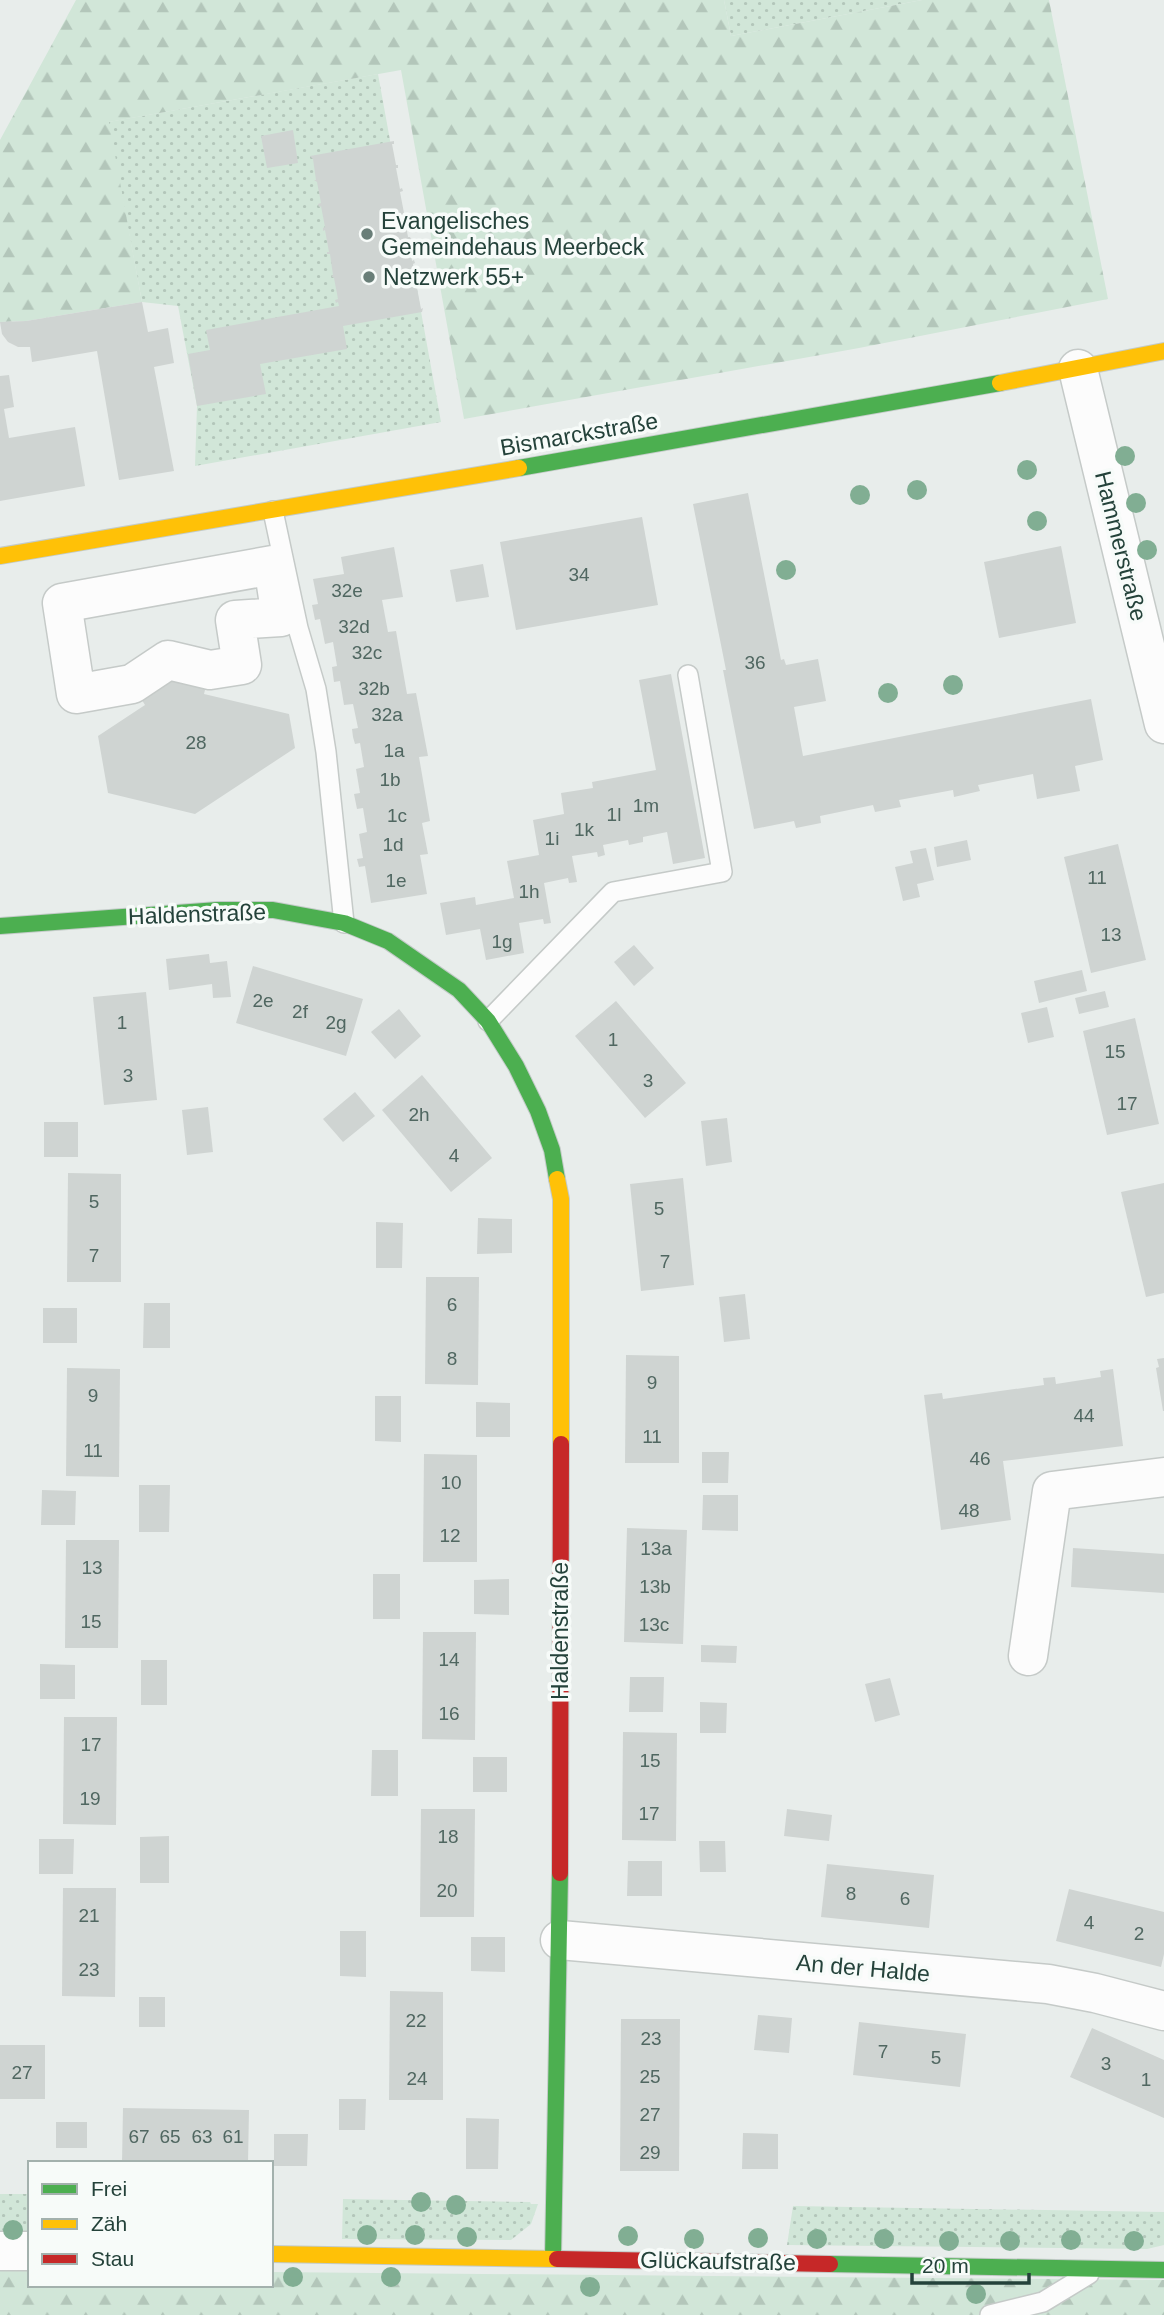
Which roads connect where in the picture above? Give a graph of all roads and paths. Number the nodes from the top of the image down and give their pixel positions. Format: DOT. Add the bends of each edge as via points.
graph roads {
  1 [pos="1164,351"];
  2 [pos="1079,369"];
  3 [pos="273,511"];
  4 [pos="0,556"];
  5 [pos="273,565"];
  6 [pos="688,675"];
  7 [pos="1164,724"];
  8 [pos="344,923"];
  9 [pos="0,926"];
  10 [pos="488,1021"];
  11 [pos="1164,1477"];
  12 [pos="1028,1656"];
  13 [pos="560,1940"];
  14 [pos="1164,2011"];
  15 [pos="0,2251"];
  16 [pos="28,2251"];
  17 [pos="273,2254"];
  18 [pos="552,2258"];
  19 [pos="1099,2268"];
  20 [pos="1164,2270"];
  21 [pos="990,2315"];
  1 -- 2 [label="street, Bismarckstraße"];
  2 -- 3 [label="street, Bismarckstraße"];
  2 -- 7 [label="street, Hammerstraße"];
  3 -- 4 [label="street, Bismarckstraße"];
  3 -- 8 [label="lane" via="327,752"];
  5 -- 5 [label="street" via="281,617 235,620 242,664 210,670 168,660 132,684 76,694 62,603"];
  6 -- 10 [label="lane" via="722,872 613,892"];
  8 -- 9 [label="street, Haldenstraße" via="273,911 218,910"];
  8 -- 10 [label="street, Haldenstraße" via="387,940 428,967 459,990"];
  10 -- 13 [label="street, Haldenstraße" via="538,1111 552,1150 561,1199"];
  11 -- 12 [label="street" via="1052,1491"];
  13 -- 14 [label="street, An der Halde" via="1048,1984"];
  13 -- 18 [label="street, Haldenstraße"];
  15 -- 16 [label="street"];
  17 -- 18 [label="street, Glückaufstraße"];
  18 -- 19 [label="street, Glückaufstraße"];
  19 -- 20 [label="street, Glückaufstraße"];
  19 -- 21 [label="lane" via="1042,2302"];
}
